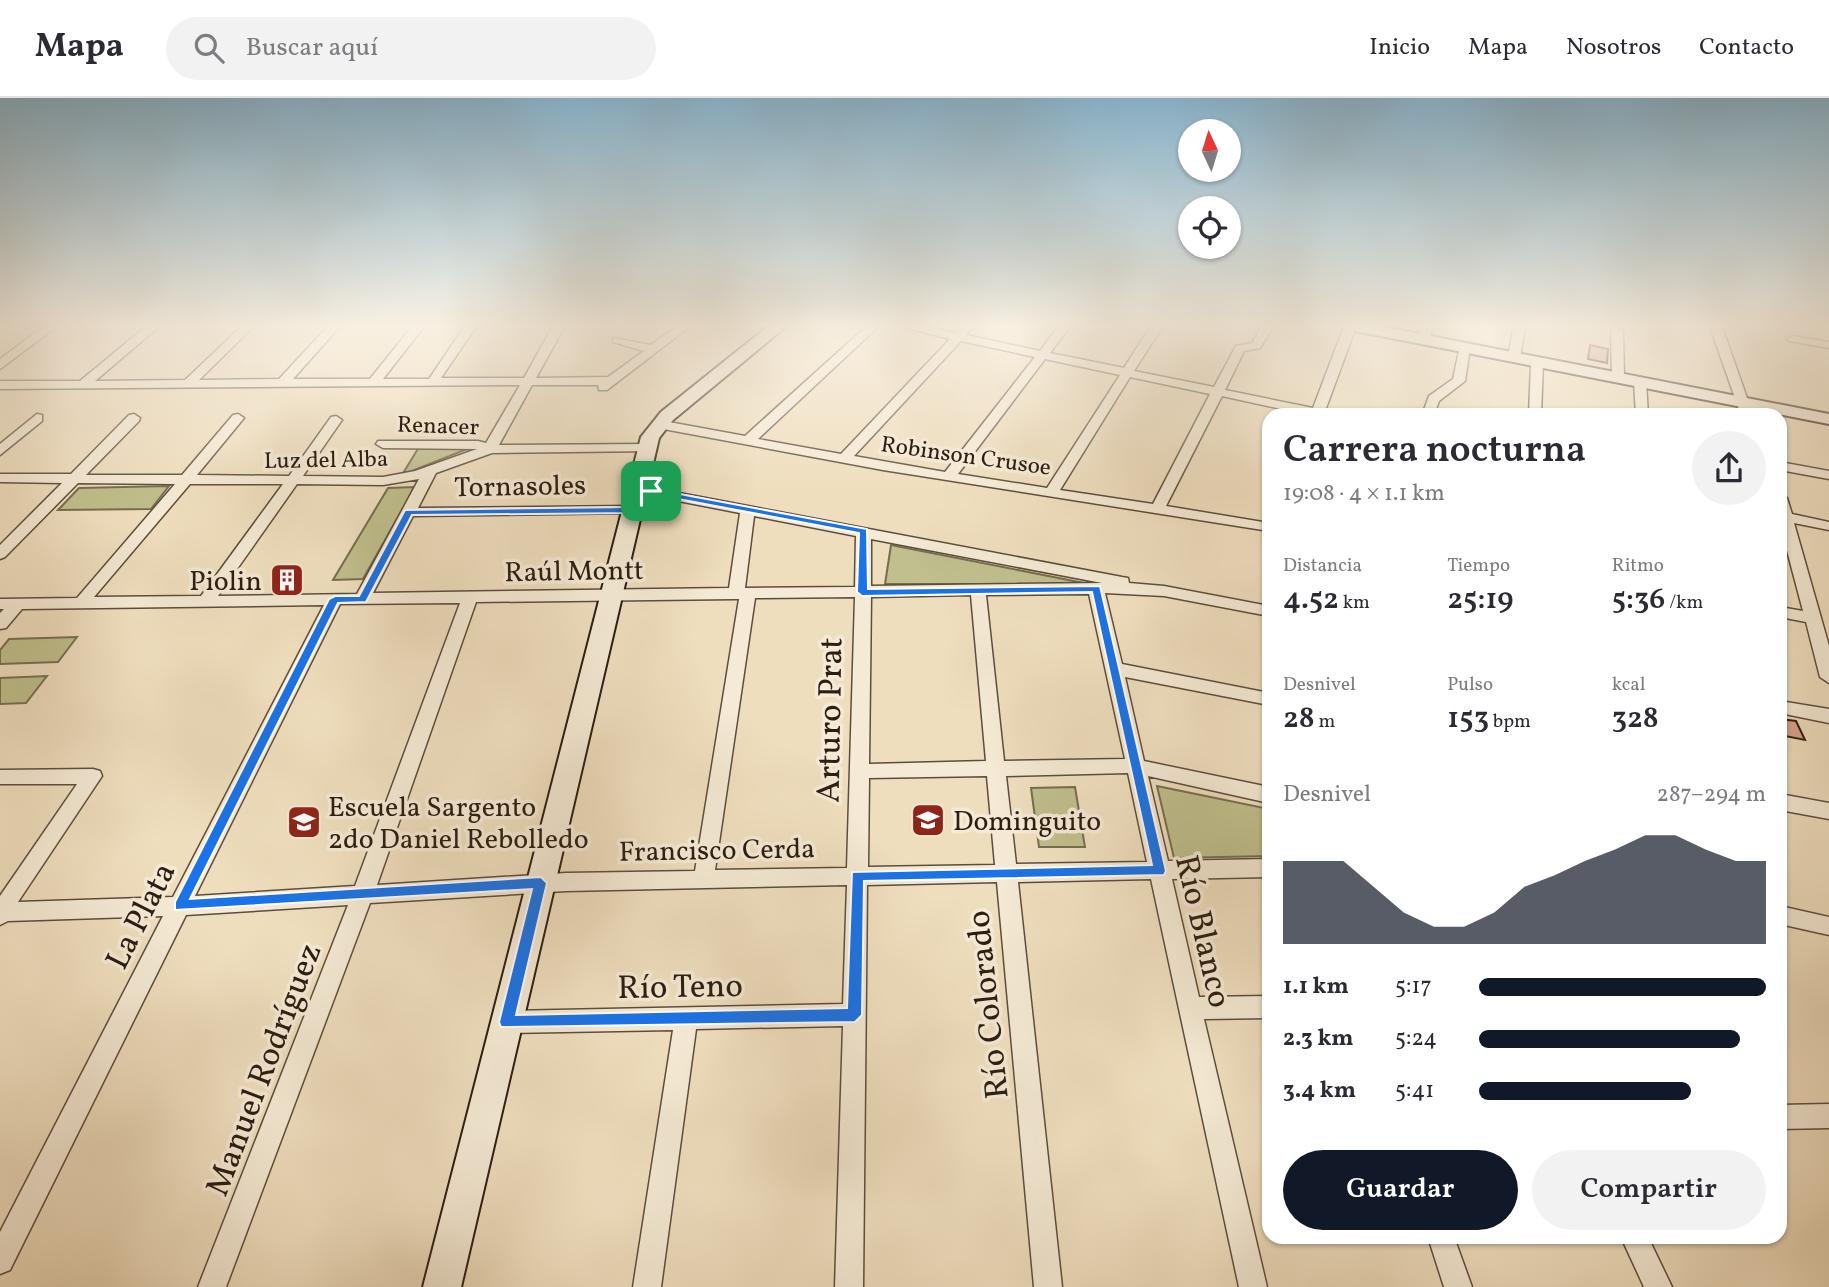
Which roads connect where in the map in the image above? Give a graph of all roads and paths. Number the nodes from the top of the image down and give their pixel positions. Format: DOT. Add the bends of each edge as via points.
graph roads {
  1 [pos="89,379"];
  2 [pos="193,379"];
  3 [pos="286,379"];
  4 [pos="376,379"];
  5 [pos="434,379"];
  6 [pos="718,379"];
  7 [pos="815,379"];
  8 [pos="918,379"];
  9 [pos="1024,379"];
  10 [pos="1123,379"];
  11 [pos="1158,379"];
  12 [pos="1224,379"];
  13 [pos="1332,379"];
  14 [pos="1459,379"];
  15 [pos="1536,379"];
  16 [pos="1626,379"];
  17 [pos="1734,379"];
  18 [pos="610,381"];
  19 [pos="527,382"];
  20 [pos="1640,382"];
  21 [pos="373,383"];
  22 [pos="432,383"];
  23 [pos="84,384"];
  24 [pos="188,384"];
  25 [pos="282,384"];
  26 [pos="0,385"];
  27 [pos="596,391"];
  28 [pos="1218,392"];
  29 [pos="1293,408"];
  30 [pos="1323,408"];
  31 [pos="1430,408"];
  32 [pos="1535,408"];
  33 [pos="1642,408"];
  34 [pos="1744,408"];
  35 [pos="1787,414"];
  36 [pos="37,418"];
  37 [pos="134,418"];
  38 [pos="238,418"];
  39 [pos="1829,419"];
  40 [pos="336,420"];
  41 [pos="653,436"];
  42 [pos="748,441"];
  43 [pos="383,444"];
  44 [pos="490,449"];
  45 [pos="0,451"];
  46 [pos="844,459"];
  47 [pos="1787,467"];
  48 [pos="430,471"];
  49 [pos="950,475"];
  50 [pos="1829,475"];
  51 [pos="0,478"];
  52 [pos="74,479"];
  53 [pos="185,480"];
  54 [pos="292,481"];
  55 [pos="1052,491"];
  56 [pos="635,499"];
  57 [pos="1158,508"];
  58 [pos="748,510"];
  59 [pos="408,512"];
  60 [pos="1787,518"];
  61 [pos="1262,526"];
  62 [pos="1829,526"];
  63 [pos="1787,527"];
  64 [pos="864,531"];
  65 [pos="0,554"];
  66 [pos="1096,588"];
  67 [pos="978,590"];
  68 [pos="1149,590"];
  69 [pos="862,592"];
  70 [pos="742,594"];
  71 [pos="611,596"];
  72 [pos="470,598"];
  73 [pos="335,599"];
  74 [pos="362,599"];
  75 [pos="205,601"];
  76 [pos="80,603"];
  77 [pos="8,604"];
  78 [pos="1262,610"];
  79 [pos="1787,613"];
  80 [pos="1814,618"];
  81 [pos="0,624"];
  82 [pos="1114,669"];
  83 [pos="1829,677"];
  84 [pos="1262,698"];
  85 [pos="1787,708"];
  86 [pos="1829,716"];
  87 [pos="1136,766"];
  88 [pos="996,769"];
  89 [pos="859,771"];
  90 [pos="0,776"];
  91 [pos="1262,793"];
  92 [pos="1787,803"];
  93 [pos="1829,811"];
  94 [pos="1262,868"];
  95 [pos="1160,871"];
  96 [pos="1006,874"];
  97 [pos="857,876"];
  98 [pos="704,878"];
  99 [pos="541,883"];
  100 [pos="363,894"];
  101 [pos="179,906"];
  102 [pos="1,913"];
  103 [pos="1787,917"];
  104 [pos="1829,926"];
  105 [pos="1262,1007"];
  106 [pos="1191,1008"];
  107 [pos="855,1015"];
  108 [pos="686,1018"];
  109 [pos="507,1022"];
  110 [pos="1829,1116"];
  111 [pos="1787,1117"];
  112 [pos="1443,1244"];
  113 [pos="1637,1244"];
  114 [pos="0,1260"];
  115 [pos="212,1287"];
  116 [pos="442,1287"];
  117 [pos="647,1287"];
  118 [pos="849,1287"];
  119 [pos="1048,1287"];
  120 [pos="1253,1287"];
  121 [pos="1458,1287"];
  122 [pos="1658,1287"];
  1 -- 23 [label="street"];
  2 -- 24 [label="street"];
  3 -- 25 [label="street"];
  4 -- 21 [label="street"];
  5 -- 22 [label="street"];
  6 -- 41 [label="street"];
  7 -- 42 [label="street"];
  8 -- 46 [label="street"];
  9 -- 49 [label="street"];
  10 -- 55 [label="street"];
  11 -- 28 [label="street"];
  12 -- 28 [label="street"];
  13 -- 30 [label="street"];
  14 -- 31 [label="street" via="1433,399"];
  15 -- 32 [label="street"];
  16 -- 20 [label="street"];
  17 -- 34 [label="street"];
  18 -- 19 [label="street"];
  18 -- 27 [label="street"];
  19 -- 22 [label="street"];
  19 -- 44 [label="street"];
  20 -- 33 [label="street"];
  20 -- 34 [label="street"];
  21 -- 22 [label="street"];
  21 -- 25 [label="street"];
  23 -- 24 [label="street"];
  23 -- 26 [label="street"];
  24 -- 25 [label="street"];
  28 -- 29 [label="street"];
  28 -- 57 [label="street"];
  35 -- 39 [label="street"];
  36 -- 45 [label="street"];
  37 -- 52 [label="street"];
  38 -- 53 [label="street"];
  40 -- 54 [label="street"];
  41 -- 42 [label="street, Robinson Crusoe"];
  41 -- 44 [label="street, Luz del Alba"];
  41 -- 56 [label="street"];
  42 -- 46 [label="street, Robinson Crusoe"];
  43 -- 44 [label="street, Renacer" via="478,444"];
  44 -- 48 [label="street, Luz del Alba"];
  46 -- 49 [label="street, Robinson Crusoe"];
  47 -- 50 [label="street"];
  48 -- 54 [label="street, Luz del Alba" via="383,481"];
  48 -- 59 [label="street"];
  49 -- 55 [label="street, Robinson Crusoe"];
  51 -- 52 [label="street, Luz del Alba"];
  52 -- 53 [label="street, Luz del Alba"];
  52 -- 65 [label="street"];
  53 -- 54 [label="street, Luz del Alba"];
  53 -- 76 [label="street"];
  54 -- 75 [label="street"];
  55 -- 57 [label="street, Robinson Crusoe"];
  56 -- 58 [label="street, Raúl Montt"];
  56 -- 59 [label="street, Tornasoles"];
  56 -- 71 [label="street"];
  57 -- 61 [label="street, Robinson Crusoe"];
  58 -- 64 [label="street, Raúl Montt"];
  58 -- 70 [label="street"];
  59 -- 74 [label="street"];
  60 -- 62 [label="street"];
  63 -- 80 [label="street"];
  64 -- 68 [label="street, Raúl Montt"];
  64 -- 69 [label="street, Arturo Prat"];
  66 -- 67 [label="street, Raúl Montt"];
  66 -- 68 [label="street, Raúl Montt"];
  66 -- 82 [label="street, Río Blanco"];
  67 -- 69 [label="street, Raúl Montt"];
  67 -- 88 [label="street, Río Colorado"];
  68 -- 78 [label="street, Raúl Montt"];
  69 -- 70 [label="street, Raúl Montt"];
  69 -- 89 [label="street, Arturo Prat"];
  70 -- 71 [label="street, Raúl Montt"];
  70 -- 98 [label="street"];
  71 -- 72 [label="street, Raúl Montt"];
  71 -- 99 [label="street"];
  72 -- 74 [label="street, Raúl Montt"];
  72 -- 100 [label="street, Manuel Rodríguez"];
  73 -- 74 [label="street, Raúl Montt"];
  73 -- 75 [label="street, Raúl Montt"];
  73 -- 101 [label="street, La Plata"];
  75 -- 76 [label="street, Raúl Montt"];
  76 -- 77 [label="street, Raúl Montt"];
  77 -- 81 [label="street"];
  79 -- 80 [label="street"];
  80 -- 83 [label="street"];
  82 -- 84 [label="street"];
  82 -- 87 [label="street, Río Blanco"];
  85 -- 86 [label="street"];
  87 -- 88 [label="street"];
  87 -- 91 [label="street"];
  87 -- 95 [label="street, Río Blanco"];
  88 -- 89 [label="street"];
  88 -- 96 [label="street, Río Colorado"];
  89 -- 97 [label="street, Arturo Prat"];
  90 -- 102 [label="street" via="93,776"];
  92 -- 93 [label="street"];
  94 -- 95 [label="street, Francisco Cerda"];
  95 -- 96 [label="street, Francisco Cerda"];
  95 -- 106 [label="street, Río Blanco"];
  96 -- 97 [label="street, Francisco Cerda"];
  96 -- 119 [label="street, Río Colorado"];
  97 -- 98 [label="street, Francisco Cerda"];
  97 -- 107 [label="street, Arturo Prat"];
  98 -- 99 [label="street, Francisco Cerda"];
  99 -- 100 [label="street, Francisco Cerda"];
  99 -- 109 [label="street"];
  100 -- 101 [label="street, Francisco Cerda"];
  100 -- 115 [label="street, Manuel Rodríguez"];
  101 -- 102 [label="street, Francisco Cerda"];
  101 -- 114 [label="street, La Plata"];
  103 -- 104 [label="street"];
  105 -- 106 [label="street"];
  106 -- 120 [label="street, Río Blanco"];
  107 -- 108 [label="street, Río Teno"];
  107 -- 118 [label="street, Arturo Prat"];
  108 -- 109 [label="street, Río Teno"];
  108 -- 117 [label="street"];
  109 -- 116 [label="street"];
  110 -- 111 [label="street"];
  112 -- 121 [label="street"];
  113 -- 122 [label="street"];
}
